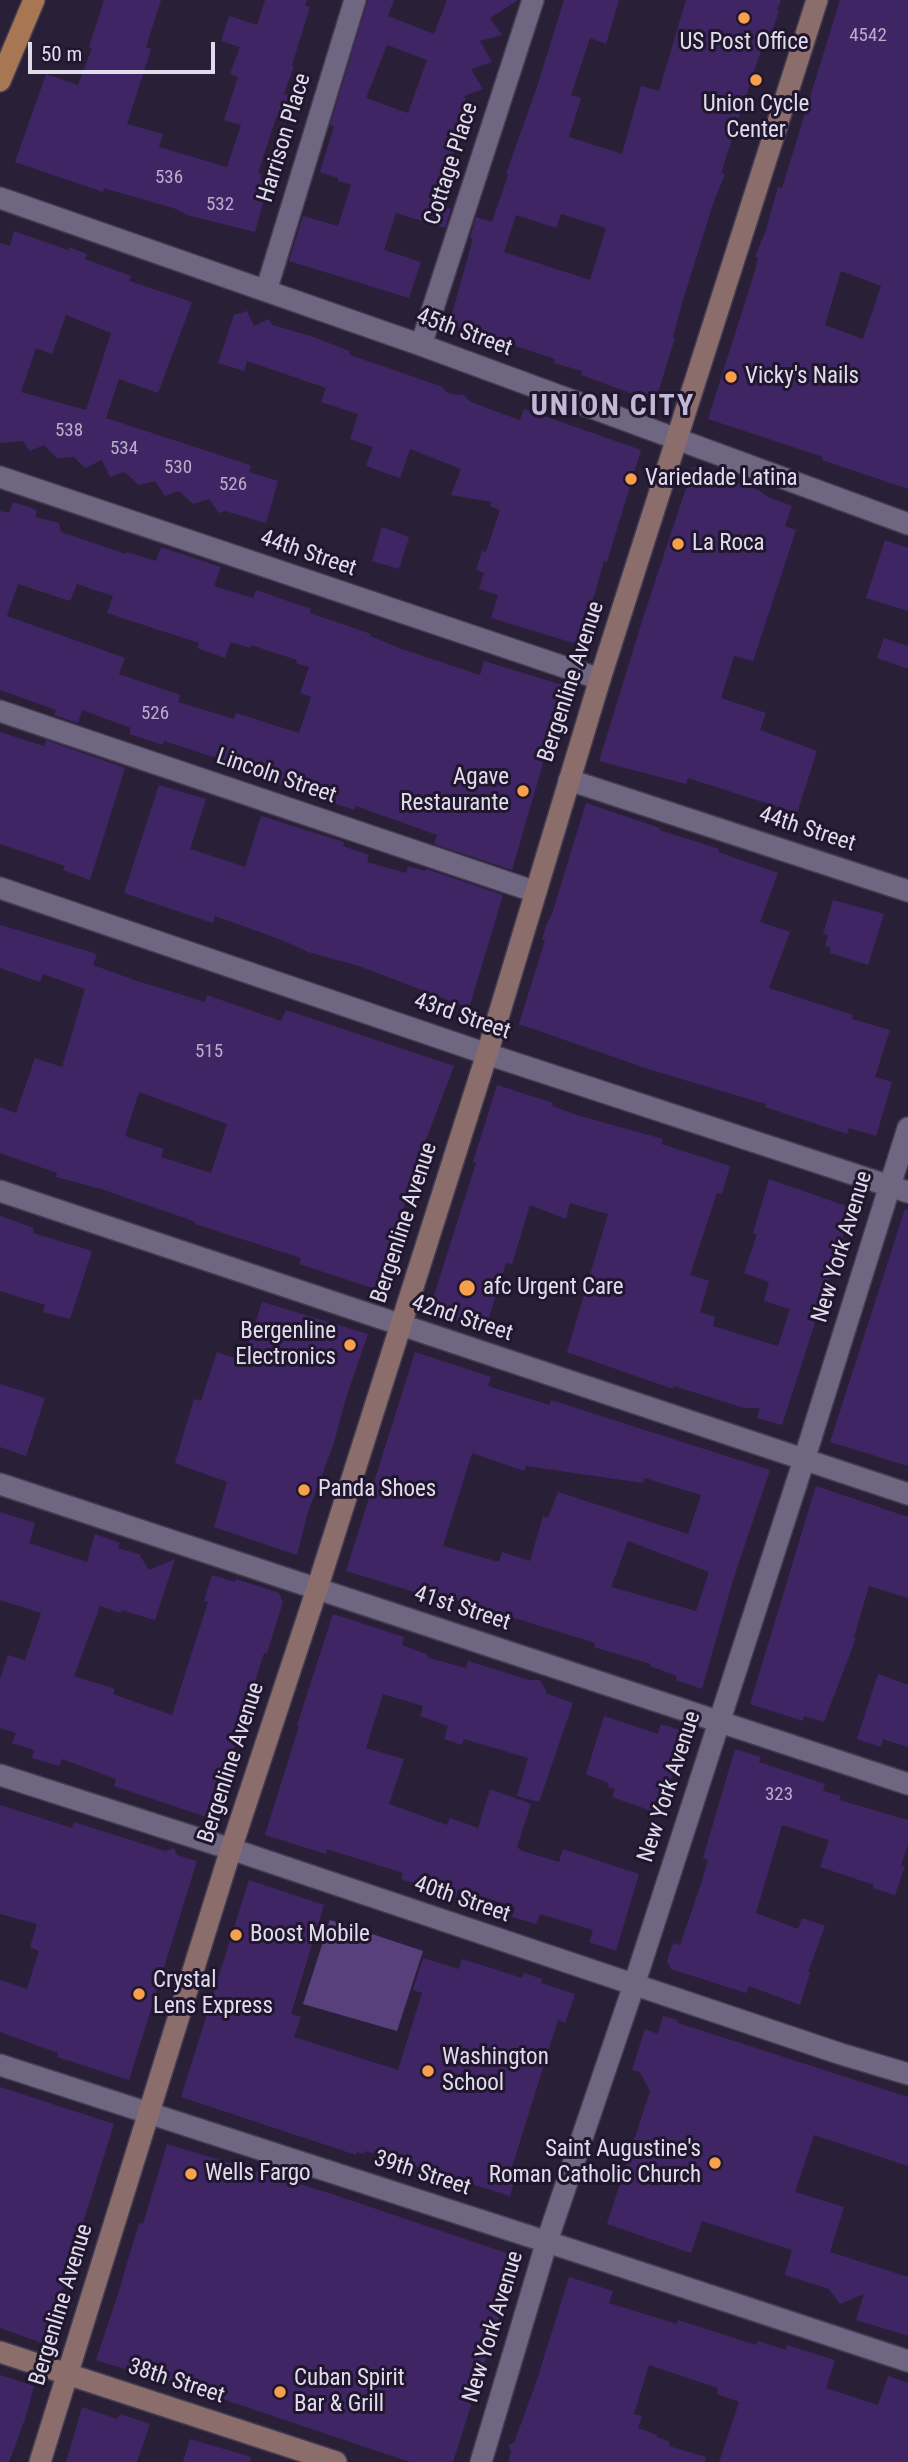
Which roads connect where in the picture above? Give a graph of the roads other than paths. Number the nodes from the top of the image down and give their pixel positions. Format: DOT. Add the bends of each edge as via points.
graph roads {
  1 [pos="34,0"];
  2 [pos="355,0"];
  3 [pos="533,0"];
  4 [pos="817,0"];
  5 [pos="0,81"];
  6 [pos="0,198"];
  7 [pos="266,291"];
  8 [pos="421,345"];
  9 [pos="679,438"];
  10 [pos="0,477"];
  11 [pos="908,524"];
  12 [pos="600,679"];
  13 [pos="0,712"];
  14 [pos="569,780"];
  15 [pos="0,888"];
  16 [pos="908,891"];
  17 [pos="536,892"];
  18 [pos="488,1054"];
  19 [pos="908,1128"];
  20 [pos="899,1189"];
  21 [pos="0,1191"];
  22 [pos="399,1326"];
  23 [pos="804,1460"];
  24 [pos="0,1484"];
  25 [pos="908,1494"];
  26 [pos="317,1589"];
  27 [pos="719,1721"];
  28 [pos="0,1775"];
  29 [pos="908,1784"];
  30 [pos="230,1849"];
  31 [pos="634,1985"];
  32 [pos="0,2065"];
  33 [pos="908,2074"];
  34 [pos="149,2115"];
  35 [pos="547,2241"];
  36 [pos="0,2351"];
  37 [pos="908,2361"];
  38 [pos="69,2374"];
  39 [pos="40,2462"];
  40 [pos="336,2462"];
  41 [pos="481,2462"];
  1 -- 5 [label="main road"];
  2 -- 7 [label="street, Harrison Place"];
  3 -- 8 [label="street, Cottage Place"];
  4 -- 9 [label="street, Bergenline Avenue"];
  6 -- 7 [label="street, 45th Street"];
  7 -- 8 [label="street, 45th Street"];
  8 -- 9 [label="street, 45th Street"];
  9 -- 11 [label="street, 45th Street"];
  9 -- 12 [label="street, Bergenline Avenue"];
  10 -- 12 [label="street, 44th Street"];
  12 -- 14 [label="street, Bergenline Avenue"];
  13 -- 17 [label="street, Lincoln Street"];
  14 -- 16 [label="street, 44th Street"];
  14 -- 17 [label="street, Bergenline Avenue"];
  15 -- 18 [label="street, 43rd Street"];
  17 -- 18 [label="street, Bergenline Avenue"];
  18 -- 20 [label="street, 43rd Street"];
  18 -- 22 [label="street, Bergenline Avenue"];
  19 -- 20 [label="street, New York Avenue"];
  20 -- 23 [label="street, New York Avenue"];
  21 -- 22 [label="street, 42nd Street"];
  22 -- 23 [label="street, 42nd Street"];
  22 -- 26 [label="street, Bergenline Avenue"];
  23 -- 25 [label="street, 42nd Street"];
  23 -- 27 [label="street, New York Avenue"];
  24 -- 26 [label="street, 41st Street"];
  26 -- 27 [label="street, 41st Street"];
  26 -- 30 [label="street, Bergenline Avenue"];
  27 -- 29 [label="street, 41st Street"];
  27 -- 31 [label="street, New York Avenue"];
  28 -- 30 [label="street, 40th Street"];
  30 -- 31 [label="street, 40th Street"];
  30 -- 34 [label="street, Bergenline Avenue"];
  31 -- 33 [label="street, 40th Street"];
  31 -- 35 [label="street, New York Avenue"];
  32 -- 34 [label="street, 39th Street"];
  34 -- 35 [label="street, 39th Street"];
  34 -- 38 [label="street, Bergenline Avenue"];
  35 -- 37 [label="street, 39th Street"];
  35 -- 41 [label="street, New York Avenue"];
  36 -- 38 [label="street, 38th Street"];
  38 -- 39 [label="street, Bergenline Avenue"];
  38 -- 40 [label="street, 38th Street"];
}
